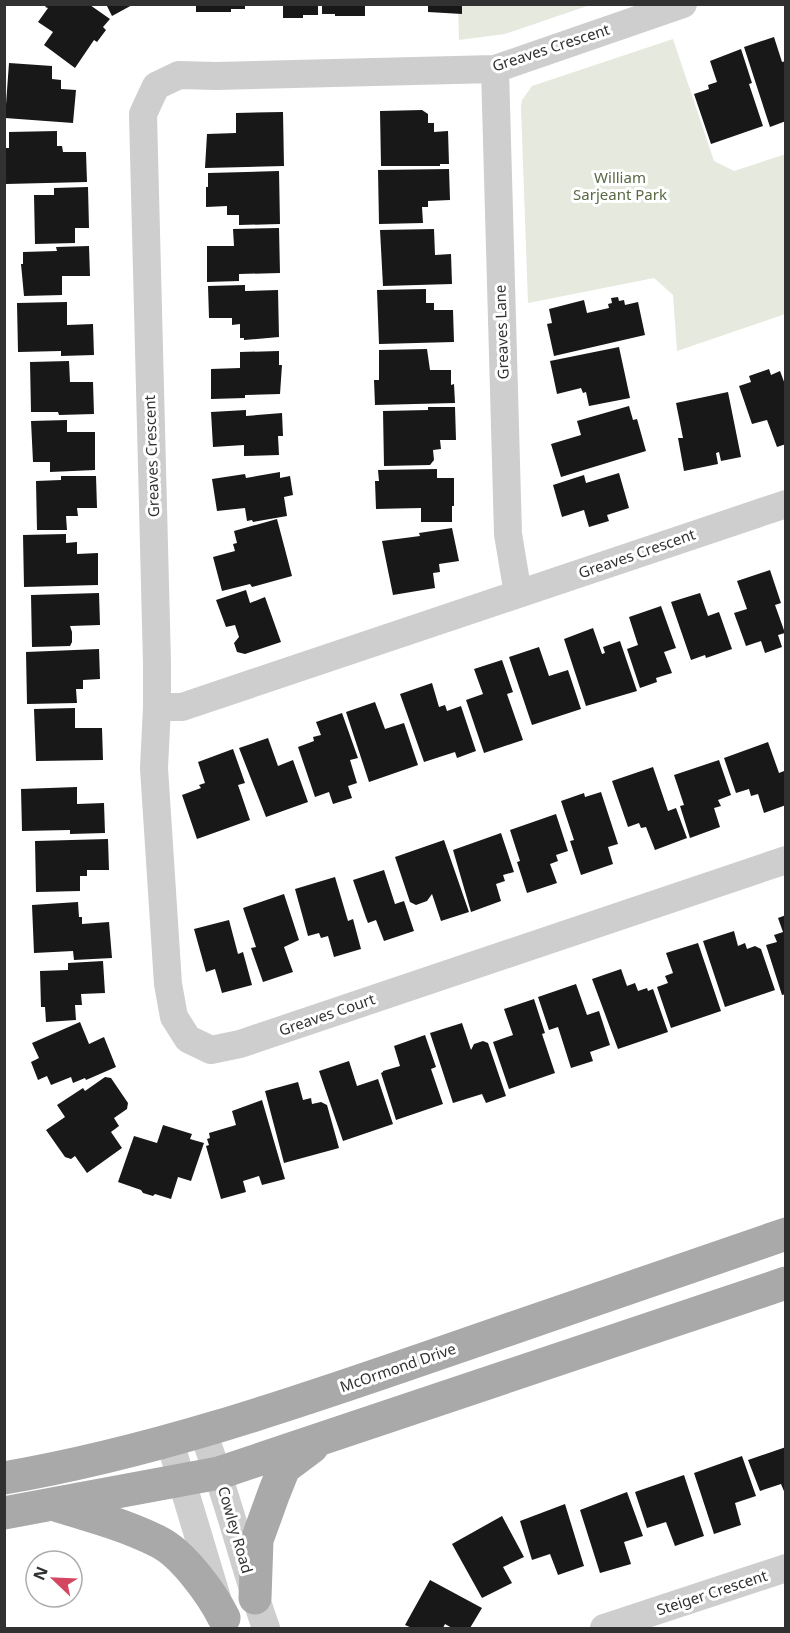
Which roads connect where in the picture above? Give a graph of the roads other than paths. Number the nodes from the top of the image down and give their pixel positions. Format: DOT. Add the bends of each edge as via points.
graph roads {
  1 [pos="682,4"];
  2 [pos="495,69"];
  3 [pos="786,504"];
  4 [pos="518,594"];
  5 [pos="157,706"];
  6 [pos="786,860"];
  7 [pos="786,1234"];
  8 [pos="786,1283"];
  9 [pos="203,1433"];
  10 [pos="323,1437"];
  11 [pos="170,1442"];
  12 [pos="219,1473"];
  13 [pos="4,1478"];
  14 [pos="182,1480"];
  15 [pos="53,1505"];
  16 [pos="4,1513"];
  17 [pos="786,1568"];
  18 [pos="255,1598"];
  19 [pos="225,1624"];
  20 [pos="266,1629"];
  21 [pos="604,1629"];
  1 -- 2 [label="street, Greaves Crescent"];
  2 -- 4 [label="street, Greaves Lane" via="508,534"];
  2 -- 5 [label="street, Greaves Crescent" via="179,75 156,86 143,114"];
  3 -- 4 [label="street, Greaves Crescent"];
  4 -- 5 [label="street, Greaves Crescent" via="182,707"];
  5 -- 6 [label="street, Greaves Court" via="154,768 168,984 174,1017 188,1039 211,1050 240,1044"];
  7 -- 9 [label="main road, McOrmond Drive"];
  8 -- 10 [label="main road"];
  9 -- 11 [label="main road, McOrmond Drive"];
  9 -- 12 [label="street, Cowley Road"];
  10 -- 12 [label="main road"];
  10 -- 18 [label="main road" via="284,1468 257,1540"];
  11 -- 13 [label="main road, McOrmond Drive"];
  11 -- 14 [label="street"];
  12 -- 14 [label="main road"];
  12 -- 18 [label="street, Cowley Road"];
  14 -- 15 [label="main road"];
  14 -- 19 [label="street"];
  15 -- 16 [label="main road"];
  15 -- 19 [label="main road" via="160,1542 191,1569 215,1601"];
  17 -- 21 [label="street, Steiger Crescent"];
  18 -- 20 [label="street, Cowley Road"];
}
